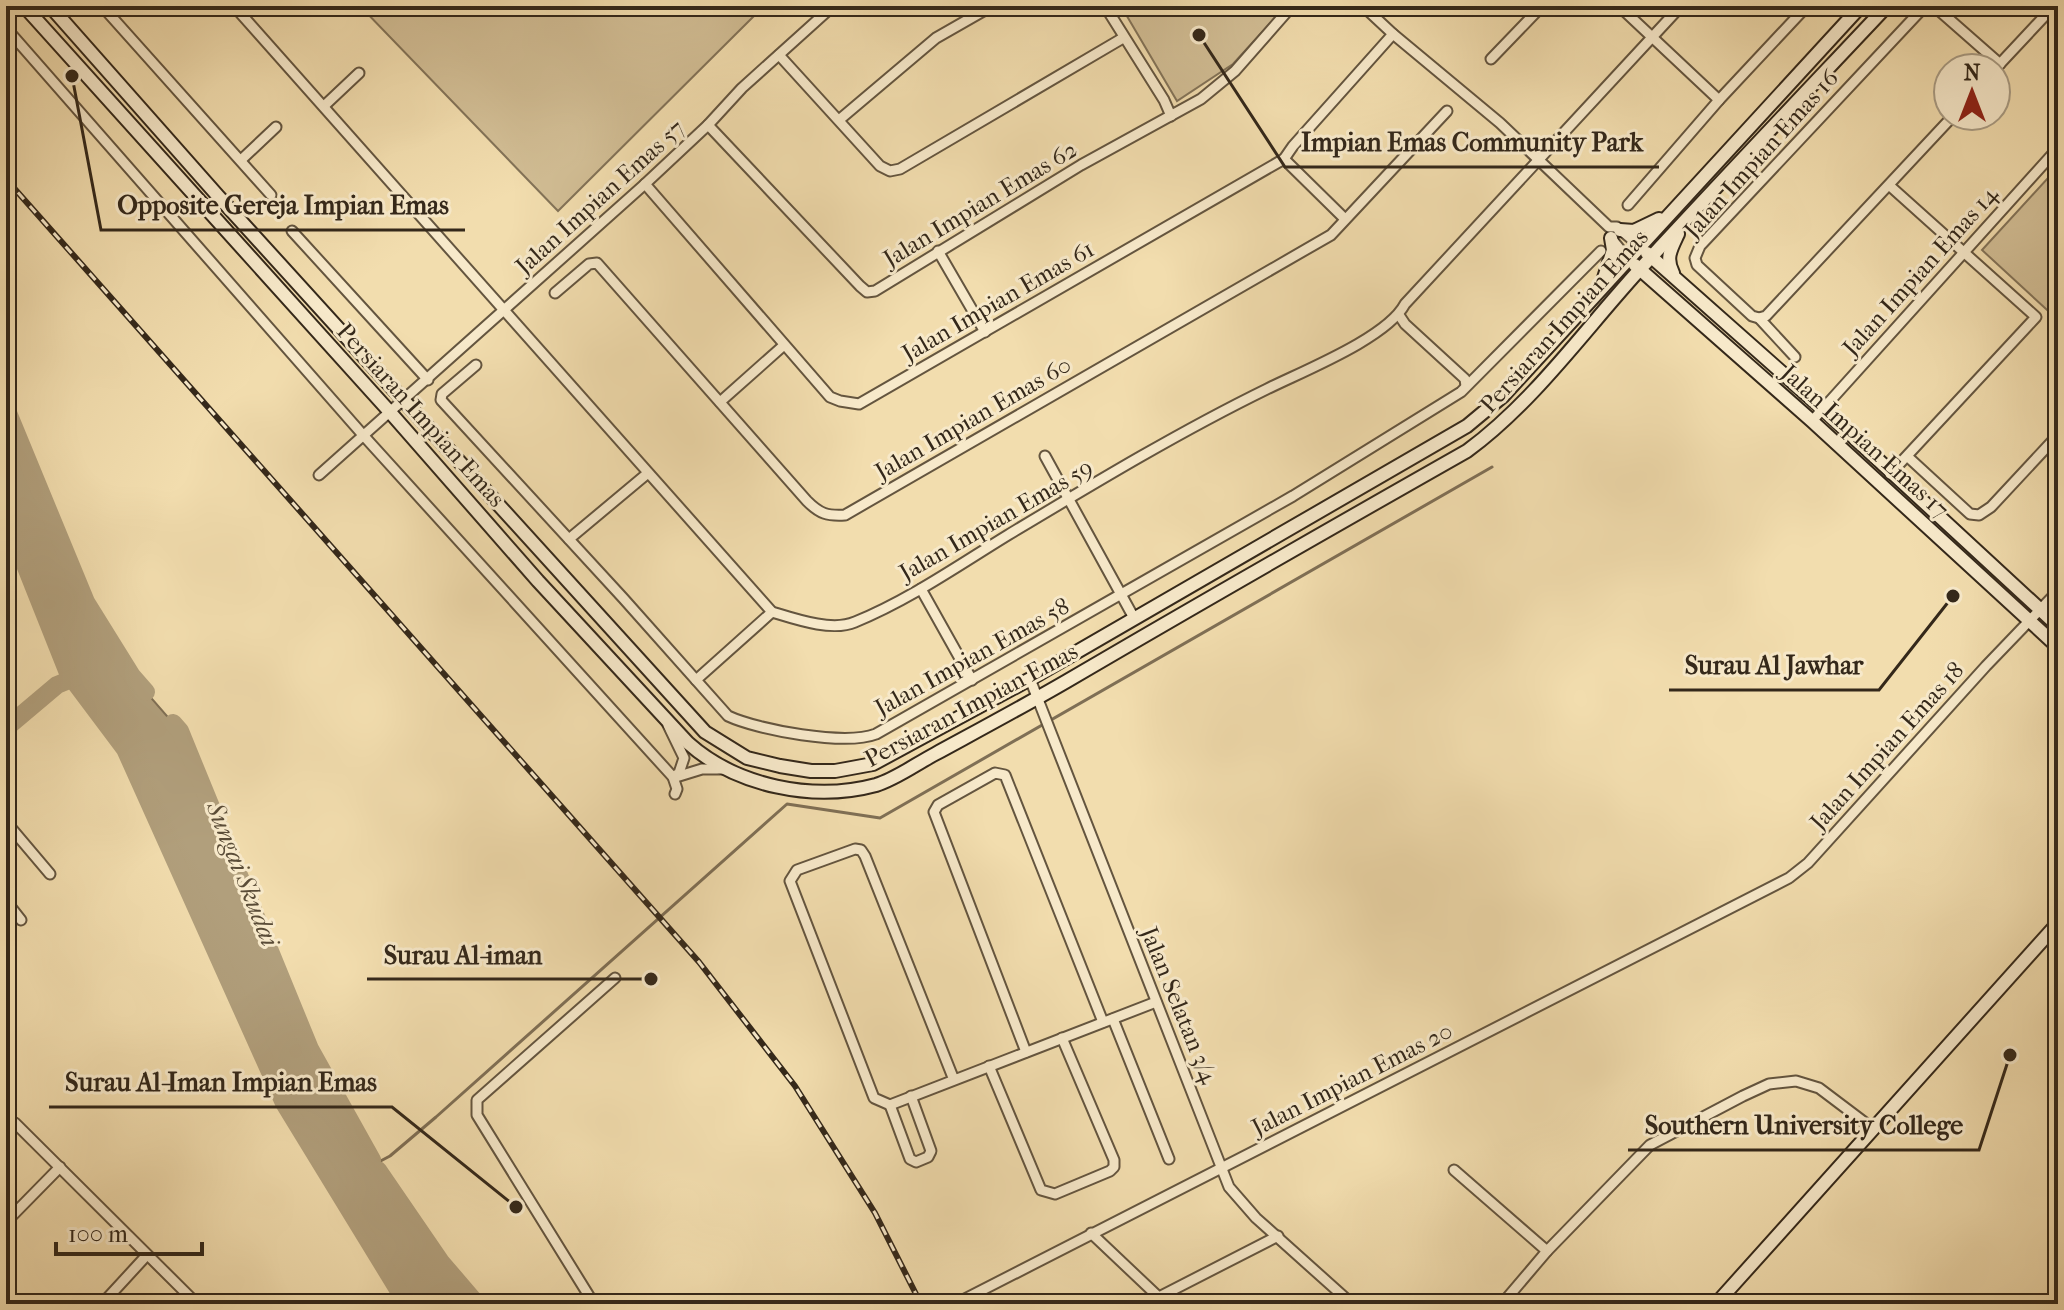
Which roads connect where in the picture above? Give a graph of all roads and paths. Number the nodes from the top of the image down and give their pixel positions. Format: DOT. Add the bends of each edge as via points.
graph roads {
  1 [pos="24,6"];
  2 [pos="50,6"];
  3 [pos="234,6"];
  4 [pos="833,6"];
  5 [pos="992,6"];
  6 [pos="1105,6"];
  7 [pos="1292,6"];
  8 [pos="1363,6"];
  9 [pos="1542,6"];
  10 [pos="1619,6"];
  11 [pos="1681,6"];
  12 [pos="1807,6"];
  13 [pos="1861,6"];
  14 [pos="1887,6"];
  15 [pos="1925,6"];
  16 [pos="1934,6"];
  17 [pos="2054,6"];
  18 [pos="107,8"];
  19 [pos="6,28"];
  20 [pos="1393,34"];
  21 [pos="1123,38"];
  22 [pos="1653,38"];
  23 [pos="1983,52"];
  24 [pos="2011,52"];
  25 [pos="779,55"];
  26 [pos="1491,59"];
  27 [pos="359,73"];
  28 [pos="1719,100"];
  29 [pos="324,106"];
  30 [pos="1447,111"];
  31 [pos="1171,116"];
  32 [pos="839,120"];
  33 [pos="708,125"];
  34 [pos="276,127"];
  35 [pos="1939,132"];
  36 [pos="2058,148"];
  37 [pos="1284,159"];
  38 [pos="241,160"];
  39 [pos="1540,160"];
  40 [pos="645,184"];
  41 [pos="1890,186"];
  42 [pos="271,195"];
  43 [pos="1628,205"];
  44 [pos="1668,214"];
  45 [pos="1345,219"];
  46 [pos="1683,224"];
  47 [pos="292,231"];
  48 [pos="1613,231"];
  49 [pos="1639,245"];
  50 [pos="938,251"];
  51 [pos="1601,251"];
  52 [pos="1964,252"];
  53 [pos="1651,257"];
  54 [pos="1627,258"];
  55 [pos="1640,269"];
  56 [pos="1676,278"];
  57 [pos="1601,287"];
  58 [pos="1661,288"];
  59 [pos="555,293"];
  60 [pos="1619,295"];
  61 [pos="506,309"];
  62 [pos="1399,315"];
  63 [pos="1762,317"];
  64 [pos="985,332"];
  65 [pos="783,346"];
  66 [pos="1795,357"];
  67 [pos="476,365"];
  68 [pos="428,380"];
  69 [pos="1466,386"];
  70 [pos="402,401"];
  71 [pos="720,402"];
  72 [pos="1823,409"];
  73 [pos="389,411"];
  74 [pos="1812,421"];
  75 [pos="363,435"];
  76 [pos="2058,435"];
  77 [pos="1045,456"];
  78 [pos="1908,457"];
  79 [pos="648,473"];
  80 [pos="1890,474"];
  81 [pos="319,475"];
  82 [pos="1068,499"];
  83 [pos="569,539"];
  84 [pos="921,589"];
  85 [pos="2058,591"];
  86 [pos="1122,595"];
  87 [pos="2040,609"];
  88 [pos="772,612"];
  89 [pos="1134,618"];
  90 [pos="2029,621"];
  91 [pos="2058,626"];
  92 [pos="2058,647"];
  93 [pos="1030,679"];
  94 [pos="696,680"];
  95 [pos="972,680"];
  96 [pos="1039,697"];
  97 [pos="663,715"];
  98 [pos="728,770"];
  99 [pos="673,777"];
  100 [pos="675,794"];
  101 [pos="6,822"];
  102 [pos="50,874"];
  103 [pos="1767,888"];
  104 [pos="6,901"];
  105 [pos="21,920"];
  106 [pos="2058,923"];
  107 [pos="615,978"];
  108 [pos="1156,1002"];
  109 [pos="1108,1020"];
  110 [pos="1062,1038"];
  111 [pos="1026,1052"];
  112 [pos="989,1066"];
  113 [pos="954,1080"];
  114 [pos="911,1096"];
  115 [pos="890,1105"];
  116 [pos="15,1123"];
  117 [pos="1872,1128"];
  118 [pos="1169,1159"];
  119 [pos="60,1167"];
  120 [pos="1221,1169"];
  121 [pos="1454,1170"];
  122 [pos="6,1222"];
  123 [pos="1091,1233"];
  124 [pos="1278,1236"];
  125 [pos="1547,1251"];
  126 [pos="147,1255"];
  127 [pos="1163,1301"];
  128 [pos="102,1304"];
  129 [pos="197,1304"];
  130 [pos="594,1304"];
  131 [pos="955,1304"];
  132 [pos="1352,1304"];
  133 [pos="1502,1304"];
  134 [pos="1716,1304"];
  1 -- 73 [label="main road, Persiaran Impian Emas"];
  2 -- 70 [label="main road, Persiaran Impian Emas"];
  3 -- 29 [label="street"];
  4 -- 25 [label="street, Jalan Impian Emas 57"];
  5 -- 32 [label="street" via="936,38"];
  6 -- 21 [label="street"];
  7 -- 31 [label="street, Jalan Impian Emas 62" via="1235,71"];
  8 -- 20 [label="street"];
  9 -- 26 [label="street"];
  10 -- 22 [label="street"];
  11 -- 22 [label="street, Jalan Impian Emas 59"];
  12 -- 28 [label="street"];
  13 -- 44 [label="main road, Persiaran Impian Emas"];
  14 -- 46 [label="main road, Persiaran Impian Emas"];
  15 -- 63 [label="street, Jalan Impian Emas 16" via="1700,246 1695,258 1701,271 1752,316"];
  16 -- 23 [label="street"];
  17 -- 24 [label="street"];
  18 -- 38 [label="street"];
  19 -- 75 [label="street"];
  20 -- 37 [label="street, Jalan Impian Emas 61"];
  20 -- 39 [label="street"];
  21 -- 31 [label="street"];
  21 -- 32 [label="street" via="900,169 880,166"];
  22 -- 28 [label="street"];
  22 -- 39 [label="street, Jalan Impian Emas 59"];
  25 -- 32 [label="street"];
  25 -- 33 [label="street, Jalan Impian Emas 57"];
  27 -- 29 [label="street"];
  28 -- 43 [label="street"];
  29 -- 61 [label="street"];
  30 -- 45 [label="street, Jalan Impian Emas 60"];
  31 -- 50 [label="street, Jalan Impian Emas 62"];
  33 -- 40 [label="street, Jalan Impian Emas 57"];
  33 -- 50 [label="street, Jalan Impian Emas 62" via="867,292"];
  34 -- 38 [label="street"];
  35 -- 41 [label="street"];
  36 -- 52 [label="street, Jalan Impian Emas 14"];
  37 -- 45 [label="street"];
  37 -- 64 [label="street, Jalan Impian Emas 61"];
  38 -- 42 [label="street"];
  39 -- 48 [label="street"];
  39 -- 62 [label="street, Jalan Impian Emas 59"];
  40 -- 61 [label="street, Jalan Impian Emas 57"];
  40 -- 65 [label="street, Jalan Impian Emas 61"];
  41 -- 52 [label="street"];
  41 -- 63 [label="street"];
  44 -- 48 [label="main road" via="1634,231"];
  44 -- 49 [label="main road, Persiaran Impian Emas"];
  45 -- 71 [label="street, Jalan Impian Emas 60" via="1331,235 845,515 819,513"];
  46 -- 53 [label="main road, Persiaran Impian Emas"];
  46 -- 56 [label="main road" via="1668,263"];
  47 -- 68 [label="street"];
  48 -- 49 [label="street"];
  48 -- 54 [label="street"];
  48 -- 57 [label="main road"];
  49 -- 53 [label="main road, Jalan Impian Emas 17"];
  49 -- 54 [label="main road, Persiaran Impian Emas"];
  50 -- 64 [label="street"];
  51 -- 69 [label="street, Jalan Impian Emas 58"];
  52 -- 72 [label="street, Jalan Impian Emas 14"];
  52 -- 78 [label="street" via="2036,317"];
  53 -- 55 [label="main road, Persiaran Impian Emas"];
  53 -- 56 [label="main road, Jalan Impian Emas 17"];
  54 -- 55 [label="main road, Jalan Impian Emas 17"];
  54 -- 57 [label="main road, Persiaran Impian Emas"];
  55 -- 58 [label="main road, Jalan Impian Emas 17"];
  55 -- 60 [label="main road, Persiaran Impian Emas"];
  56 -- 72 [label="main road, Jalan Impian Emas 17"];
  57 -- 89 [label="main road, Persiaran Impian Emas" via="1503,396 1467,426"];
  58 -- 60 [label="main road" via="1648,283"];
  58 -- 74 [label="main road, Jalan Impian Emas 17"];
  59 -- 71 [label="street, Jalan Impian Emas 60" via="597,263"];
  60 -- 96 [label="main road, Persiaran Impian Emas" via="1515,410 1467,451"];
  61 -- 68 [label="street, Jalan Impian Emas 57"];
  61 -- 79 [label="street"];
  62 -- 69 [label="street" via="1465,379"];
  62 -- 82 [label="street, Jalan Impian Emas 59" via="1357,344 1240,402"];
  63 -- 66 [label="street, Jalan Impian Emas 16"];
  64 -- 65 [label="street, Jalan Impian Emas 61" via="859,404 830,397"];
  65 -- 71 [label="street"];
  67 -- 83 [label="street, Jalan Impian Emas 58" via="439,397"];
  68 -- 70 [label="street, Jalan Impian Emas 57"];
  69 -- 86 [label="street, Jalan Impian Emas 58" via="1293,496"];
  70 -- 73 [label="street, Jalan Impian Emas 57"];
  70 -- 93 [label="main road, Persiaran Impian Emas" via="705,732 747,758 811,771 860,767"];
  72 -- 74 [label="street, Jalan Impian Emas 14"];
  72 -- 80 [label="main road, Jalan Impian Emas 17"];
  73 -- 75 [label="street, Jalan Impian Emas 57"];
  73 -- 97 [label="main road, Persiaran Impian Emas"];
  74 -- 90 [label="main road, Jalan Impian Emas 17"];
  75 -- 81 [label="street, Jalan Impian Emas 57"];
  75 -- 99 [label="street"];
  76 -- 78 [label="street" via="1979,515 1970,514"];
  77 -- 82 [label="street"];
  78 -- 80 [label="street"];
  79 -- 83 [label="street"];
  79 -- 88 [label="street"];
  80 -- 87 [label="main road, Jalan Impian Emas 17"];
  82 -- 84 [label="street, Jalan Impian Emas 59"];
  82 -- 86 [label="street"];
  83 -- 94 [label="street, Jalan Impian Emas 58"];
  84 -- 88 [label="street, Jalan Impian Emas 59" via="852,624"];
  84 -- 95 [label="street"];
  85 -- 87 [label="street, Jalan Impian Emas 18"];
  86 -- 89 [label="street"];
  86 -- 95 [label="street, Jalan Impian Emas 58"];
  87 -- 90 [label="street, Jalan Impian Emas 18"];
  87 -- 91 [label="main road, Jalan Impian Emas 17"];
  88 -- 94 [label="street"];
  89 -- 93 [label="main road, Persiaran Impian Emas"];
  90 -- 92 [label="main road, Jalan Impian Emas 17"];
  90 -- 103 [label="street, Jalan Impian Emas 18" via="1808,863"];
  93 -- 96 [label="street, Jalan Selatan 3/4"];
  94 -- 95 [label="street, Jalan Impian Emas 58" via="740,722 862,740"];
  96 -- 98 [label="main road, Persiaran Impian Emas" via="878,784 803,790 768,785"];
  96 -- 108 [label="street, Jalan Selatan 3/4"];
  97 -- 98 [label="main road, Persiaran Impian Emas" via="704,758"];
  97 -- 99 [label="street" via="684,758"];
  98 -- 99 [label="street" via="702,769"];
  99 -- 100 [label="street"];
  101 -- 102 [label="street"];
  103 -- 120 [label="street, Jalan Impian Emas 20"];
  104 -- 105 [label="street"];
  106 -- 117 [label="main road"];
  107 -- 130 [label="street" via="477,1100 477,1115"];
  108 -- 109 [label="street"];
  108 -- 120 [label="street, Jalan Selatan 3/4"];
  109 -- 110 [label="street"];
  109 -- 111 [label="street" via="1005,775 995,773 934,812"];
  109 -- 118 [label="street"];
  110 -- 111 [label="street"];
  110 -- 112 [label="street" via="1114,1167 1055,1194 1041,1190"];
  111 -- 112 [label="street"];
  112 -- 113 [label="street"];
  113 -- 114 [label="street"];
  113 -- 115 [label="street" via="861,850 797,870 790,881 874,1098"];
  114 -- 115 [label="street"];
  114 -- 115 [label="street" via="931,1151 928,1157 910,1159"];
  116 -- 119 [label="street"];
  117 -- 125 [label="street" via="1819,1088 1796,1081 1769,1084 1650,1145"];
  117 -- 134 [label="main road"];
  119 -- 122 [label="street"];
  119 -- 126 [label="street"];
  120 -- 123 [label="street, Jalan Impian Emas 20"];
  120 -- 124 [label="street, Jalan Selatan 3/4" via="1229,1187"];
  121 -- 125 [label="street"];
  123 -- 127 [label="street"];
  123 -- 131 [label="street, Jalan Impian Emas 20"];
  124 -- 127 [label="street"];
  124 -- 132 [label="street, Jalan Selatan 3/4"];
  125 -- 133 [label="street"];
  126 -- 128 [label="street"];
  126 -- 129 [label="street"];
}
